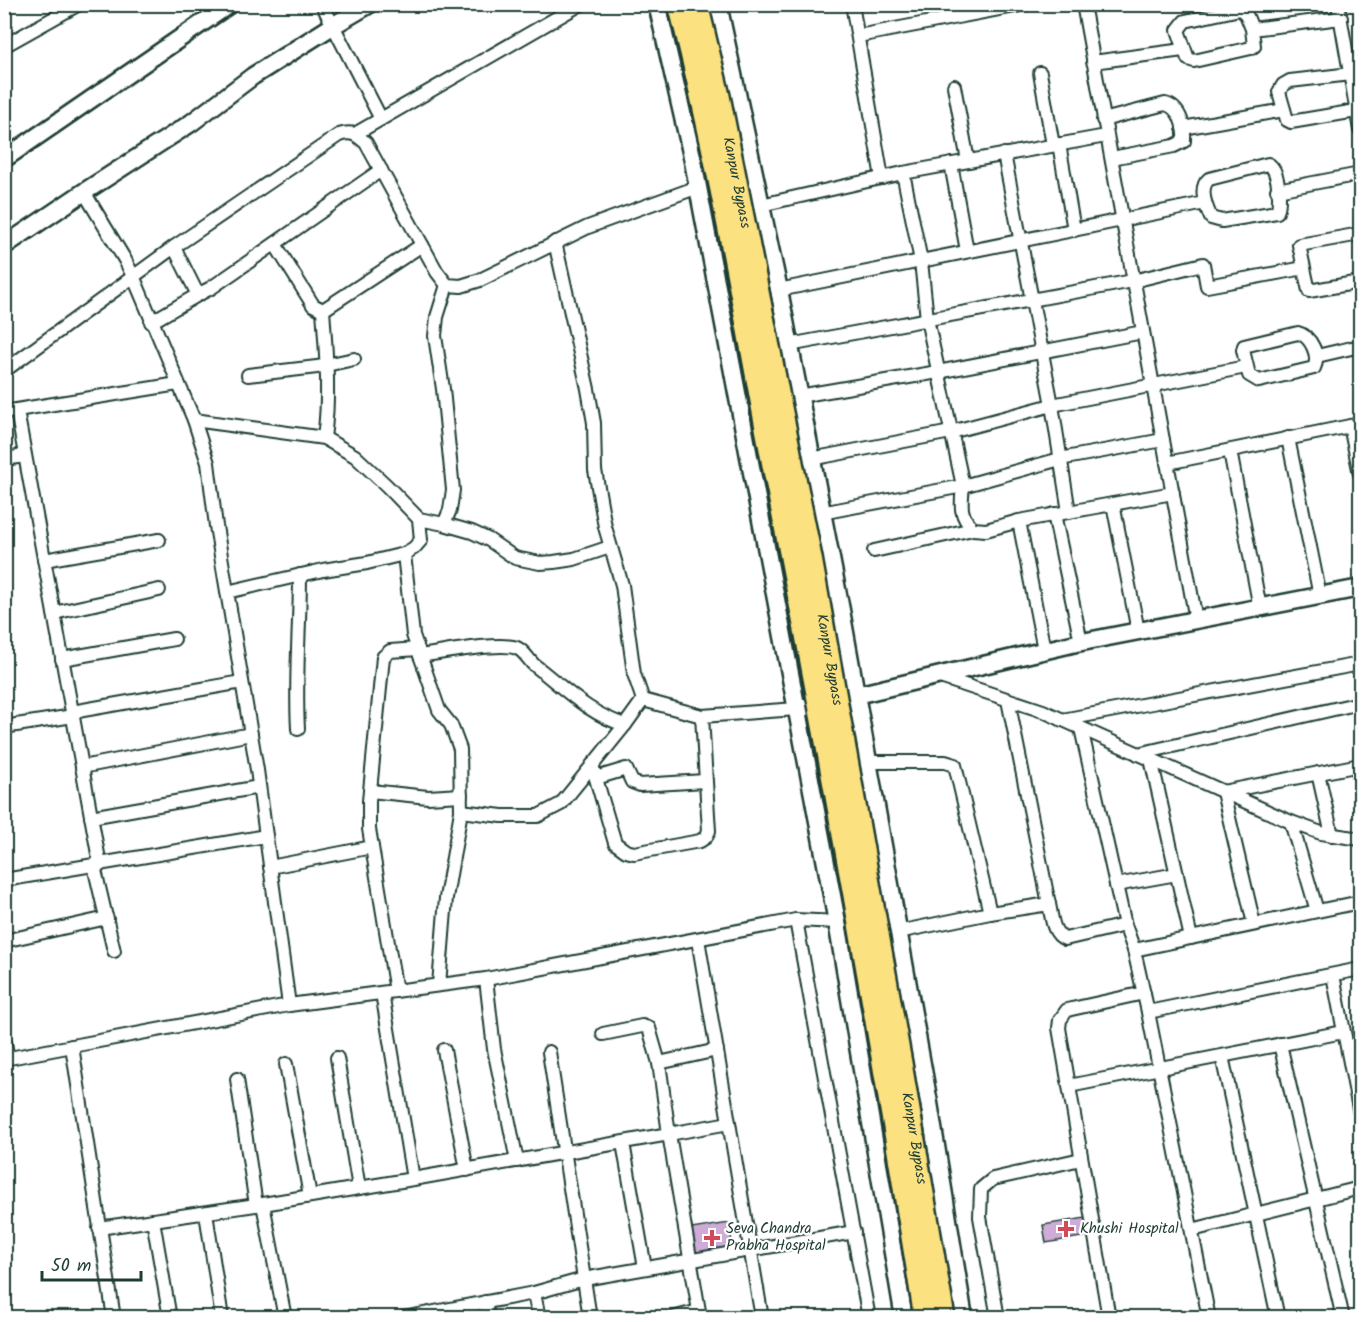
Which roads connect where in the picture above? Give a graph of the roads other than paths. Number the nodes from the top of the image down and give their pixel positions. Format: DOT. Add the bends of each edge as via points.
graph roads {
  1 [pos="79,4"];
  2 [pos="230,4"];
  3 [pos="322,4"];
  4 [pos="370,4"];
  5 [pos="581,4"];
  6 [pos="657,4"];
  7 [pos="679,4"];
  8 [pos="697,4"];
  9 [pos="718,4"];
  10 [pos="852,4"];
  11 [pos="1026,4"];
  12 [pos="1083,4"];
  13 [pos="1338,4"];
  14 [pos="1341,18"];
  15 [pos="334,25"];
  16 [pos="1252,29"];
  17 [pos="858,36"];
  18 [pos="4,46"];
  19 [pos="1183,50"];
  20 [pos="1093,62"];
  21 [pos="1040,73"];
  22 [pos="1351,74"];
  23 [pos="954,86"];
  24 [pos="1284,110"];
  25 [pos="1356,111"];
  26 [pos="381,119"];
  27 [pos="1103,120"];
  28 [pos="1183,128"];
  29 [pos="1360,130"];
  30 [pos="356,134"];
  31 [pos="1106,136"];
  32 [pos="1056,145"];
  33 [pos="1004,154"];
  34 [pos="1112,158"];
  35 [pos="4,159"];
  36 [pos="968,161"];
  37 [pos="951,164"];
  38 [pos="381,171"];
  39 [pos="903,173"];
  40 [pos="1360,174"];
  41 [pos="882,178"];
  42 [pos="698,187"];
  43 [pos="1277,190"];
  44 [pos="84,192"];
  45 [pos="1205,203"];
  46 [pos="761,205"];
  47 [pos="1122,220"];
  48 [pos="1074,230"];
  49 [pos="1360,234"];
  50 [pos="1020,240"];
  51 [pos="555,242"];
  52 [pos="275,244"];
  53 [pos="422,245"];
  54 [pos="4,246"];
  55 [pos="174,247"];
  56 [pos="967,251"];
  57 [pos="921,261"];
  58 [pos="1304,267"];
  59 [pos="134,278"];
  60 [pos="1133,281"];
  61 [pos="1360,282"];
  62 [pos="447,285"];
  63 [pos="779,290"];
  64 [pos="201,293"];
  65 [pos="1033,300"];
  66 [pos="323,310"];
  67 [pos="927,319"];
  68 [pos="152,322"];
  69 [pos="1143,332"];
  70 [pos="789,345"];
  71 [pos="1360,346"];
  72 [pos="1041,352"];
  73 [pos="1317,356"];
  74 [pos="354,358"];
  75 [pos="327,364"];
  76 [pos="1246,367"];
  77 [pos="4,371"];
  78 [pos="938,372"];
  79 [pos="248,375"];
  80 [pos="178,384"];
  81 [pos="1153,386"];
  82 [pos="799,396"];
  83 [pos="1052,405"];
  84 [pos="11,412"];
  85 [pos="194,420"];
  86 [pos="1355,425"];
  87 [pos="951,432"];
  88 [pos="324,438"];
  89 [pos="1288,438"];
  90 [pos="1163,440"];
  91 [pos="1230,451"];
  92 [pos="25,456"];
  93 [pos="4,459"];
  94 [pos="811,459"];
  95 [pos="1060,459"];
  96 [pos="1167,464"];
  97 [pos="1360,474"];
  98 [pos="963,486"];
  99 [pos="1173,493"];
  100 [pos="1113,504"];
  101 [pos="1069,512"];
  102 [pos="821,513"];
  103 [pos="1054,514"];
  104 [pos="420,519"];
  105 [pos="1020,521"];
  106 [pos="444,524"];
  107 [pos="973,529"];
  108 [pos="159,540"];
  109 [pos="610,547"];
  110 [pos="874,551"];
  111 [pos="404,554"];
  112 [pos="44,560"];
  113 [pos="300,575"];
  114 [pos="1360,588"];
  115 [pos="159,590"];
  116 [pos="227,592"];
  117 [pos="1320,596"];
  118 [pos="1260,608"];
  119 [pos="54,613"];
  120 [pos="1197,620"];
  121 [pos="1138,631"];
  122 [pos="174,639"];
  123 [pos="1081,642"];
  124 [pos="1044,650"];
  125 [pos="419,652"];
  126 [pos="62,659"];
  127 [pos="1360,664"];
  128 [pos="937,676"];
  129 [pos="242,682"];
  130 [pos="855,696"];
  131 [pos="643,700"];
  132 [pos="1008,700"];
  133 [pos="1360,703"];
  134 [pos="796,709"];
  135 [pos="72,714"];
  136 [pos="702,716"];
  137 [pos="1062,720"];
  138 [pos="625,725"];
  139 [pos="4,728"];
  140 [pos="298,729"];
  141 [pos="1081,729"];
  142 [pos="251,734"];
  143 [pos="1138,754"];
  144 [pos="1151,759"];
  145 [pos="867,762"];
  146 [pos="1359,765"];
  147 [pos="82,767"];
  148 [pos="594,771"];
  149 [pos="1318,773"];
  150 [pos="705,781"];
  151 [pos="1360,781"];
  152 [pos="259,787"];
  153 [pos="370,791"];
  154 [pos="1223,792"];
  155 [pos="461,795"];
  156 [pos="461,811"];
  157 [pos="91,817"];
  158 [pos="1291,822"];
  159 [pos="1332,835"];
  160 [pos="266,836"];
  161 [pos="1360,839"];
  162 [pos="372,847"];
  163 [pos="97,865"];
  164 [pos="270,867"];
  165 [pos="1177,874"];
  166 [pos="4,880"];
  167 [pos="1116,885"];
  168 [pos="1360,902"];
  169 [pos="1049,904"];
  170 [pos="1317,911"];
  171 [pos="990,913"];
  172 [pos="107,918"];
  173 [pos="796,920"];
  174 [pos="837,922"];
  175 [pos="1254,924"];
  176 [pos="1125,925"];
  177 [pos="898,932"];
  178 [pos="1191,938"];
  179 [pos="698,939"];
  180 [pos="4,941"];
  181 [pos="1134,950"];
  182 [pos="114,951"];
  183 [pos="1360,969"];
  184 [pos="1333,975"];
  185 [pos="486,979"];
  186 [pos="439,985"];
  187 [pos="396,991"];
  188 [pos="382,993"];
  189 [pos="1144,993"];
  190 [pos="289,1005"];
  191 [pos="1148,1012"];
  192 [pos="1343,1032"];
  193 [pos="603,1034"];
  194 [pos="4,1039"];
  195 [pos="1280,1044"];
  196 [pos="72,1046"];
  197 [pos="444,1050"];
  198 [pos="717,1050"];
  199 [pos="549,1052"];
  200 [pos="1222,1056"];
  201 [pos="6,1058"];
  202 [pos="337,1058"];
  203 [pos="659,1063"];
  204 [pos="286,1064"];
  205 [pos="1158,1069"];
  206 [pos="237,1079"];
  207 [pos="1069,1086"];
  208 [pos="1360,1114"];
  209 [pos="729,1123"];
  210 [pos="669,1134"];
  211 [pos="623,1143"];
  212 [pos="564,1154"];
  213 [pos="1081,1159"];
  214 [pos="517,1161"];
  215 [pos="467,1170"];
  216 [pos="413,1179"];
  217 [pos="359,1188"];
  218 [pos="1360,1188"];
  219 [pos="310,1196"];
  220 [pos="1316,1199"];
  221 [pos="260,1205"];
  222 [pos="206,1213"];
  223 [pos="1256,1214"];
  224 [pos="153,1220"];
  225 [pos="99,1228"];
  226 [pos="1191,1230"];
  227 [pos="854,1232"];
  228 [pos="751,1251"];
  229 [pos="691,1261"];
  230 [pos="645,1268"];
  231 [pos="584,1279"];
  232 [pos="534,1293"];
  233 [pos="485,1302"];
  234 [pos="700,1314"];
  235 [pos="434,1315"];
  236 [pos="114,1317"];
  237 [pos="170,1317"];
  238 [pos="222,1317"];
  239 [pos="285,1317"];
  240 [pos="403,1317"];
  241 [pos="488,1317"];
  242 [pos="539,1317"];
  243 [pos="590,1317"];
  244 [pos="672,1317"];
  245 [pos="762,1317"];
  246 [pos="869,1317"];
  247 [pos="904,1317"];
  248 [pos="926,1317"];
  249 [pos="944,1317"];
  250 [pos="964,1317"];
  251 [pos="998,1317"];
  252 [pos="1109,1317"];
  253 [pos="1209,1317"];
  254 [pos="1278,1317"];
  255 [pos="1343,1317"];
  1 -- 18 [label="street"];
  2 -- 35 [label="main road"];
  3 -- 15 [label="street"];
  4 -- 15 [label="main road"];
  5 -- 26 [label="street"];
  6 -- 42 [label="main road"];
  7 -- 248 [label="highway, Kanpur Bypass, bridge" via="716,168 794,571"];
  8 -- 249 [label="highway, Kanpur Bypass, bridge" via="719,96 811,558"];
  9 -- 46 [label="main road"];
  10 -- 17 [label="street"];
  11 -- 17 [label="street"];
  12 -- 20 [label="street"];
  13 -- 14 [label="street"];
  14 -- 16 [label="street"];
  14 -- 22 [label="street"];
  15 -- 26 [label="street"];
  15 -- 44 [label="main road"];
  16 -- 19 [label="street" via="1254,46 1246,51 1194,61"];
  16 -- 19 [label="street" via="1240,9 1185,21 1179,30"];
  17 -- 41 [label="street"];
  19 -- 20 [label="street"];
  20 -- 27 [label="street"];
  21 -- 32 [label="street"];
  22 -- 24 [label="street" via="1286,82 1279,92"];
  22 -- 25 [label="street"];
  23 -- 36 [label="street"];
  24 -- 25 [label="street" via="1291,122"];
  24 -- 28 [label="street"];
  25 -- 29 [label="street"];
  26 -- 30 [label="street"];
  27 -- 28 [label="street" via="1165,104 1174,107"];
  27 -- 31 [label="street"];
  28 -- 34 [label="street" via="1181,143"];
  30 -- 38 [label="street" via="366,143"];
  30 -- 55 [label="street" via="339,135"];
  31 -- 32 [label="street"];
  31 -- 34 [label="street"];
  32 -- 33 [label="street"];
  32 -- 48 [label="street"];
  33 -- 36 [label="street"];
  33 -- 50 [label="street"];
  34 -- 47 [label="street"];
  36 -- 37 [label="street"];
  37 -- 39 [label="street"];
  37 -- 56 [label="street"];
  38 -- 52 [label="street"];
  38 -- 53 [label="street"];
  39 -- 41 [label="street"];
  39 -- 57 [label="street"];
  40 -- 43 [label="street"];
  41 -- 46 [label="street"];
  42 -- 51 [label="street"];
  42 -- 134 [label="main road"];
  43 -- 45 [label="street" via="1279,210 1273,213 1214,220"];
  43 -- 45 [label="street" via="1277,174 1268,164 1209,179 1203,187"];
  44 -- 54 [label="main road"];
  44 -- 59 [label="street"];
  45 -- 47 [label="street"];
  46 -- 63 [label="main road"];
  47 -- 48 [label="street"];
  47 -- 60 [label="street"];
  48 -- 50 [label="street"];
  49 -- 58 [label="street" via="1299,246"];
  50 -- 56 [label="street"];
  50 -- 65 [label="street"];
  51 -- 62 [label="street" via="480,280 461,286"];
  51 -- 109 [label="street" via="588,389 594,423 595,470"];
  52 -- 64 [label="street"];
  52 -- 66 [label="street" via="313,305"];
  53 -- 62 [label="street"];
  53 -- 66 [label="street"];
  55 -- 59 [label="street"];
  55 -- 64 [label="street" via="196,291"];
  56 -- 57 [label="street"];
  57 -- 63 [label="street"];
  57 -- 67 [label="street"];
  58 -- 60 [label="street" via="1207,286 1203,264"];
  58 -- 61 [label="street" via="1309,291"];
  59 -- 68 [label="street"];
  59 -- 77 [label="street"];
  60 -- 65 [label="street"];
  60 -- 69 [label="street"];
  62 -- 106 [label="street" via="435,336 453,489"];
  63 -- 70 [label="main road"];
  64 -- 68 [label="street"];
  65 -- 67 [label="street"];
  65 -- 72 [label="street"];
  66 -- 75 [label="street"];
  67 -- 70 [label="street"];
  67 -- 78 [label="street"];
  68 -- 80 [label="street"];
  69 -- 72 [label="street"];
  69 -- 81 [label="street"];
  70 -- 82 [label="main road"];
  71 -- 73 [label="street"];
  72 -- 78 [label="street"];
  72 -- 83 [label="street"];
  73 -- 76 [label="street" via="1314,368 1259,381 1249,375"];
  73 -- 76 [label="street" via="1307,337 1298,333 1246,345"];
  74 -- 75 [label="street"];
  75 -- 79 [label="street"];
  75 -- 88 [label="street"];
  76 -- 81 [label="street"];
  78 -- 82 [label="street"];
  78 -- 87 [label="street"];
  80 -- 84 [label="street"];
  80 -- 85 [label="street"];
  81 -- 83 [label="street"];
  81 -- 90 [label="street"];
  82 -- 94 [label="main road"];
  83 -- 87 [label="street"];
  83 -- 95 [label="street"];
  84 -- 92 [label="street"];
  85 -- 88 [label="street"];
  85 -- 116 [label="street" via="208,463"];
  86 -- 89 [label="street"];
  86 -- 97 [label="street"];
  87 -- 94 [label="street"];
  87 -- 98 [label="street"];
  88 -- 104 [label="street" via="355,456"];
  89 -- 91 [label="street"];
  89 -- 117 [label="street"];
  90 -- 95 [label="street"];
  90 -- 96 [label="street"];
  91 -- 96 [label="street"];
  91 -- 118 [label="street"];
  92 -- 93 [label="street"];
  92 -- 112 [label="street"];
  94 -- 102 [label="main road"];
  95 -- 98 [label="street"];
  95 -- 101 [label="street"];
  96 -- 99 [label="street"];
  98 -- 102 [label="street"];
  98 -- 107 [label="street" via="960,510"];
  99 -- 100 [label="street"];
  99 -- 120 [label="street"];
  100 -- 101 [label="street"];
  100 -- 121 [label="street"];
  101 -- 103 [label="street"];
  102 -- 130 [label="main road"];
  103 -- 105 [label="street"];
  103 -- 123 [label="street"];
  104 -- 106 [label="street"];
  104 -- 111 [label="street" via="421,540"];
  105 -- 107 [label="street" via="986,530"];
  105 -- 124 [label="street"];
  106 -- 109 [label="street" via="489,540 515,558 540,563 574,559"];
  107 -- 110 [label="street"];
  108 -- 112 [label="street"];
  109 -- 131 [label="street" via="622,585 634,674"];
  111 -- 113 [label="street"];
  111 -- 125 [label="street" via="413,635"];
  112 -- 119 [label="street"];
  113 -- 116 [label="street"];
  113 -- 140 [label="street"];
  114 -- 117 [label="main road"];
  115 -- 119 [label="street"];
  116 -- 129 [label="street"];
  117 -- 118 [label="main road"];
  118 -- 120 [label="main road"];
  119 -- 126 [label="street"];
  120 -- 121 [label="main road"];
  121 -- 123 [label="main road"];
  122 -- 126 [label="street"];
  123 -- 124 [label="main road"];
  124 -- 128 [label="main road"];
  125 -- 138 [label="street" via="503,645 517,648 580,703"];
  125 -- 153 [label="street" via="390,651 383,657"];
  125 -- 155 [label="street" via="439,710 451,725 460,749"];
  126 -- 135 [label="street"];
  127 -- 137 [label="street"];
  128 -- 130 [label="main road"];
  128 -- 132 [label="street"];
  129 -- 135 [label="street"];
  129 -- 142 [label="street"];
  130 -- 134 [label="main road"];
  130 -- 145 [label="main road"];
  131 -- 136 [label="street"];
  131 -- 138 [label="street"];
  132 -- 137 [label="street"];
  132 -- 169 [label="street"];
  133 -- 143 [label="street"];
  134 -- 136 [label="street"];
  134 -- 174 [label="main road"];
  135 -- 139 [label="street"];
  135 -- 147 [label="street"];
  136 -- 150 [label="street"];
  137 -- 141 [label="street"];
  138 -- 148 [label="street"];
  141 -- 143 [label="street"];
  141 -- 167 [label="street"];
  142 -- 147 [label="street"];
  142 -- 152 [label="street"];
  143 -- 144 [label="street"];
  144 -- 154 [label="street"];
  144 -- 165 [label="street"];
  145 -- 171 [label="street" via="955,765"];
  145 -- 177 [label="main road"];
  146 -- 149 [label="street"];
  146 -- 151 [label="street"];
  147 -- 157 [label="street"];
  148 -- 150 [label="street" via="626,769 632,782 640,785"];
  148 -- 150 [label="street" via="615,843 634,853 706,837 709,831"];
  148 -- 156 [label="street" via="561,804 538,816"];
  149 -- 154 [label="street"];
  149 -- 159 [label="street"];
  152 -- 157 [label="street"];
  152 -- 160 [label="street"];
  153 -- 155 [label="street" via="428,797"];
  153 -- 162 [label="street"];
  154 -- 158 [label="street"];
  154 -- 175 [label="street"];
  155 -- 156 [label="street"];
  156 -- 186 [label="street" via="446,898"];
  157 -- 163 [label="street"];
  158 -- 159 [label="street"];
  158 -- 170 [label="street"];
  159 -- 161 [label="street"];
  160 -- 163 [label="street"];
  160 -- 164 [label="street"];
  162 -- 164 [label="street"];
  162 -- 187 [label="street"];
  163 -- 166 [label="street"];
  163 -- 172 [label="street"];
  164 -- 190 [label="street"];
  165 -- 167 [label="street"];
  165 -- 178 [label="street"];
  167 -- 176 [label="street"];
  168 -- 170 [label="street"];
  169 -- 171 [label="street"];
  169 -- 176 [label="street" via="1055,931 1065,939"];
  170 -- 175 [label="street"];
  171 -- 177 [label="street"];
  172 -- 180 [label="street"];
  172 -- 182 [label="street"];
  173 -- 174 [label="street"];
  173 -- 179 [label="street"];
  173 -- 227 [label="street"];
  174 -- 247 [label="main road"];
  175 -- 178 [label="street"];
  176 -- 181 [label="street"];
  177 -- 250 [label="main road"];
  178 -- 181 [label="street"];
  179 -- 185 [label="street"];
  179 -- 198 [label="street"];
  181 -- 189 [label="street"];
  183 -- 184 [label="street"];
  184 -- 191 [label="street"];
  184 -- 192 [label="street"];
  185 -- 186 [label="street"];
  185 -- 214 [label="street" via="494,1049"];
  186 -- 187 [label="street"];
  187 -- 188 [label="street"];
  188 -- 190 [label="street"];
  188 -- 216 [label="street"];
  189 -- 191 [label="street"];
  189 -- 207 [label="street" via="1063,1014 1059,1028"];
  190 -- 196 [label="street"];
  191 -- 205 [label="street"];
  192 -- 195 [label="street"];
  192 -- 208 [label="street"];
  193 -- 203 [label="street" via="649,1028"];
  194 -- 201 [label="street"];
  195 -- 200 [label="street"];
  195 -- 220 [label="street"];
  196 -- 201 [label="street"];
  196 -- 225 [label="street"];
  197 -- 215 [label="street"];
  198 -- 203 [label="street"];
  198 -- 209 [label="street"];
  199 -- 212 [label="street"];
  200 -- 205 [label="street"];
  200 -- 223 [label="street"];
  202 -- 217 [label="street"];
  203 -- 210 [label="street"];
  204 -- 219 [label="street"];
  205 -- 207 [label="street"];
  205 -- 226 [label="street"];
  206 -- 221 [label="street"];
  207 -- 213 [label="street"];
  209 -- 210 [label="street"];
  209 -- 228 [label="street"];
  210 -- 211 [label="street"];
  210 -- 229 [label="street"];
  211 -- 212 [label="street"];
  211 -- 230 [label="street"];
  212 -- 214 [label="street"];
  212 -- 231 [label="street"];
  213 -- 251 [label="street" via="993,1179 981,1189 980,1217"];
  213 -- 252 [label="street"];
  214 -- 215 [label="street"];
  215 -- 216 [label="street"];
  216 -- 217 [label="street"];
  217 -- 219 [label="street"];
  218 -- 220 [label="street"];
  219 -- 221 [label="street"];
  220 -- 223 [label="street"];
  220 -- 255 [label="street"];
  221 -- 222 [label="street"];
  221 -- 239 [label="street"];
  222 -- 224 [label="street"];
  222 -- 238 [label="street"];
  223 -- 226 [label="street"];
  223 -- 254 [label="street"];
  224 -- 225 [label="street"];
  224 -- 237 [label="street"];
  225 -- 236 [label="street"];
  226 -- 253 [label="street"];
  227 -- 228 [label="street"];
  227 -- 246 [label="street"];
  228 -- 229 [label="street"];
  228 -- 245 [label="street"];
  229 -- 230 [label="street"];
  229 -- 234 [label="street"];
  230 -- 231 [label="street"];
  231 -- 232 [label="street"];
  231 -- 243 [label="street"];
  232 -- 233 [label="street"];
  232 -- 242 [label="street"];
  233 -- 235 [label="street"];
  233 -- 241 [label="street"];
  234 -- 244 [label="street"];
  235 -- 240 [label="street"];
}
